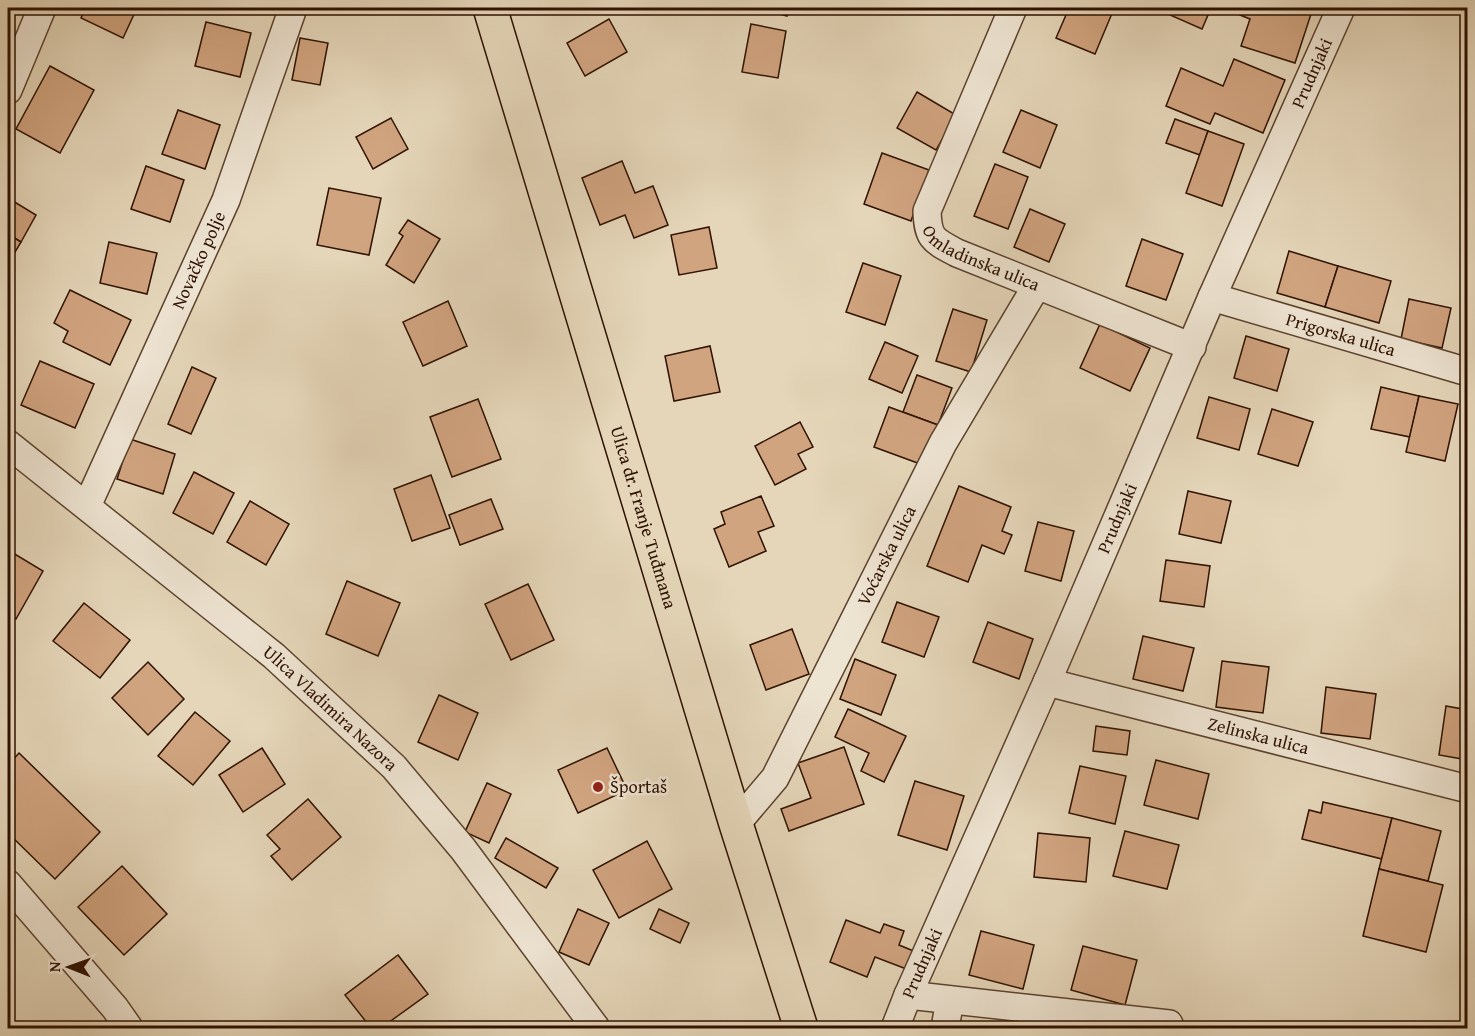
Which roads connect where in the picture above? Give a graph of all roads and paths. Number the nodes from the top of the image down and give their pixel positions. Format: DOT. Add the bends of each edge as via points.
graph roads {
  1 [pos="42,8"];
  2 [pos="293,8"];
  3 [pos="490,8"];
  4 [pos="1013,8"];
  5 [pos="1341,8"];
  6 [pos="8,90"];
  7 [pos="1038,285"];
  8 [pos="1212,297"];
  9 [pos="1192,347"];
  10 [pos="1467,372"];
  11 [pos="8,444"];
  12 [pos="87,506"];
  13 [pos="1047,682"];
  14 [pos="1467,789"];
  15 [pos="736,824"];
  16 [pos="8,884"];
  17 [pos="908,995"];
  18 [pos="950,1000"];
  19 [pos="1169,1024"];
  20 [pos="129,1029"];
  21 [pos="596,1029"];
  22 [pos="801,1029"];
  23 [pos="895,1029"];
  24 [pos="945,1029"];
  1 -- 6 [label="street"];
  2 -- 12 [label="street, Novačko polje" via="226,200"];
  3 -- 15 [label="main road, Ulica dr. Franje Tuđmana"];
  4 -- 7 [label="street, Omladinska ulica" via="927,211 927,227 935,241 957,253"];
  5 -- 8 [label="street, Prudnjaki"];
  7 -- 9 [label="street, Omladinska ulica"];
  7 -- 15 [label="street, Voćarska ulica" via="943,443 775,778"];
  8 -- 9 [label="street, Prudnjaki"];
  8 -- 10 [label="street, Prigorska ulica"];
  9 -- 13 [label="street, Prudnjaki"];
  11 -- 12 [label="street, Ulica Vladimira Nazora"];
  12 -- 21 [label="street, Ulica Vladimira Nazora" via="274,656 394,767 463,849"];
  13 -- 14 [label="street, Zelinska ulica"];
  13 -- 17 [label="street, Prudnjaki"];
  15 -- 22 [label="main road, Ulica dr. Franje Tuđmana"];
  16 -- 20 [label="street" via="116,1008"];
  17 -- 18 [label="street"];
  17 -- 23 [label="street, Prudnjaki"];
  18 -- 19 [label="street"];
  18 -- 24 [label="street"];
}
